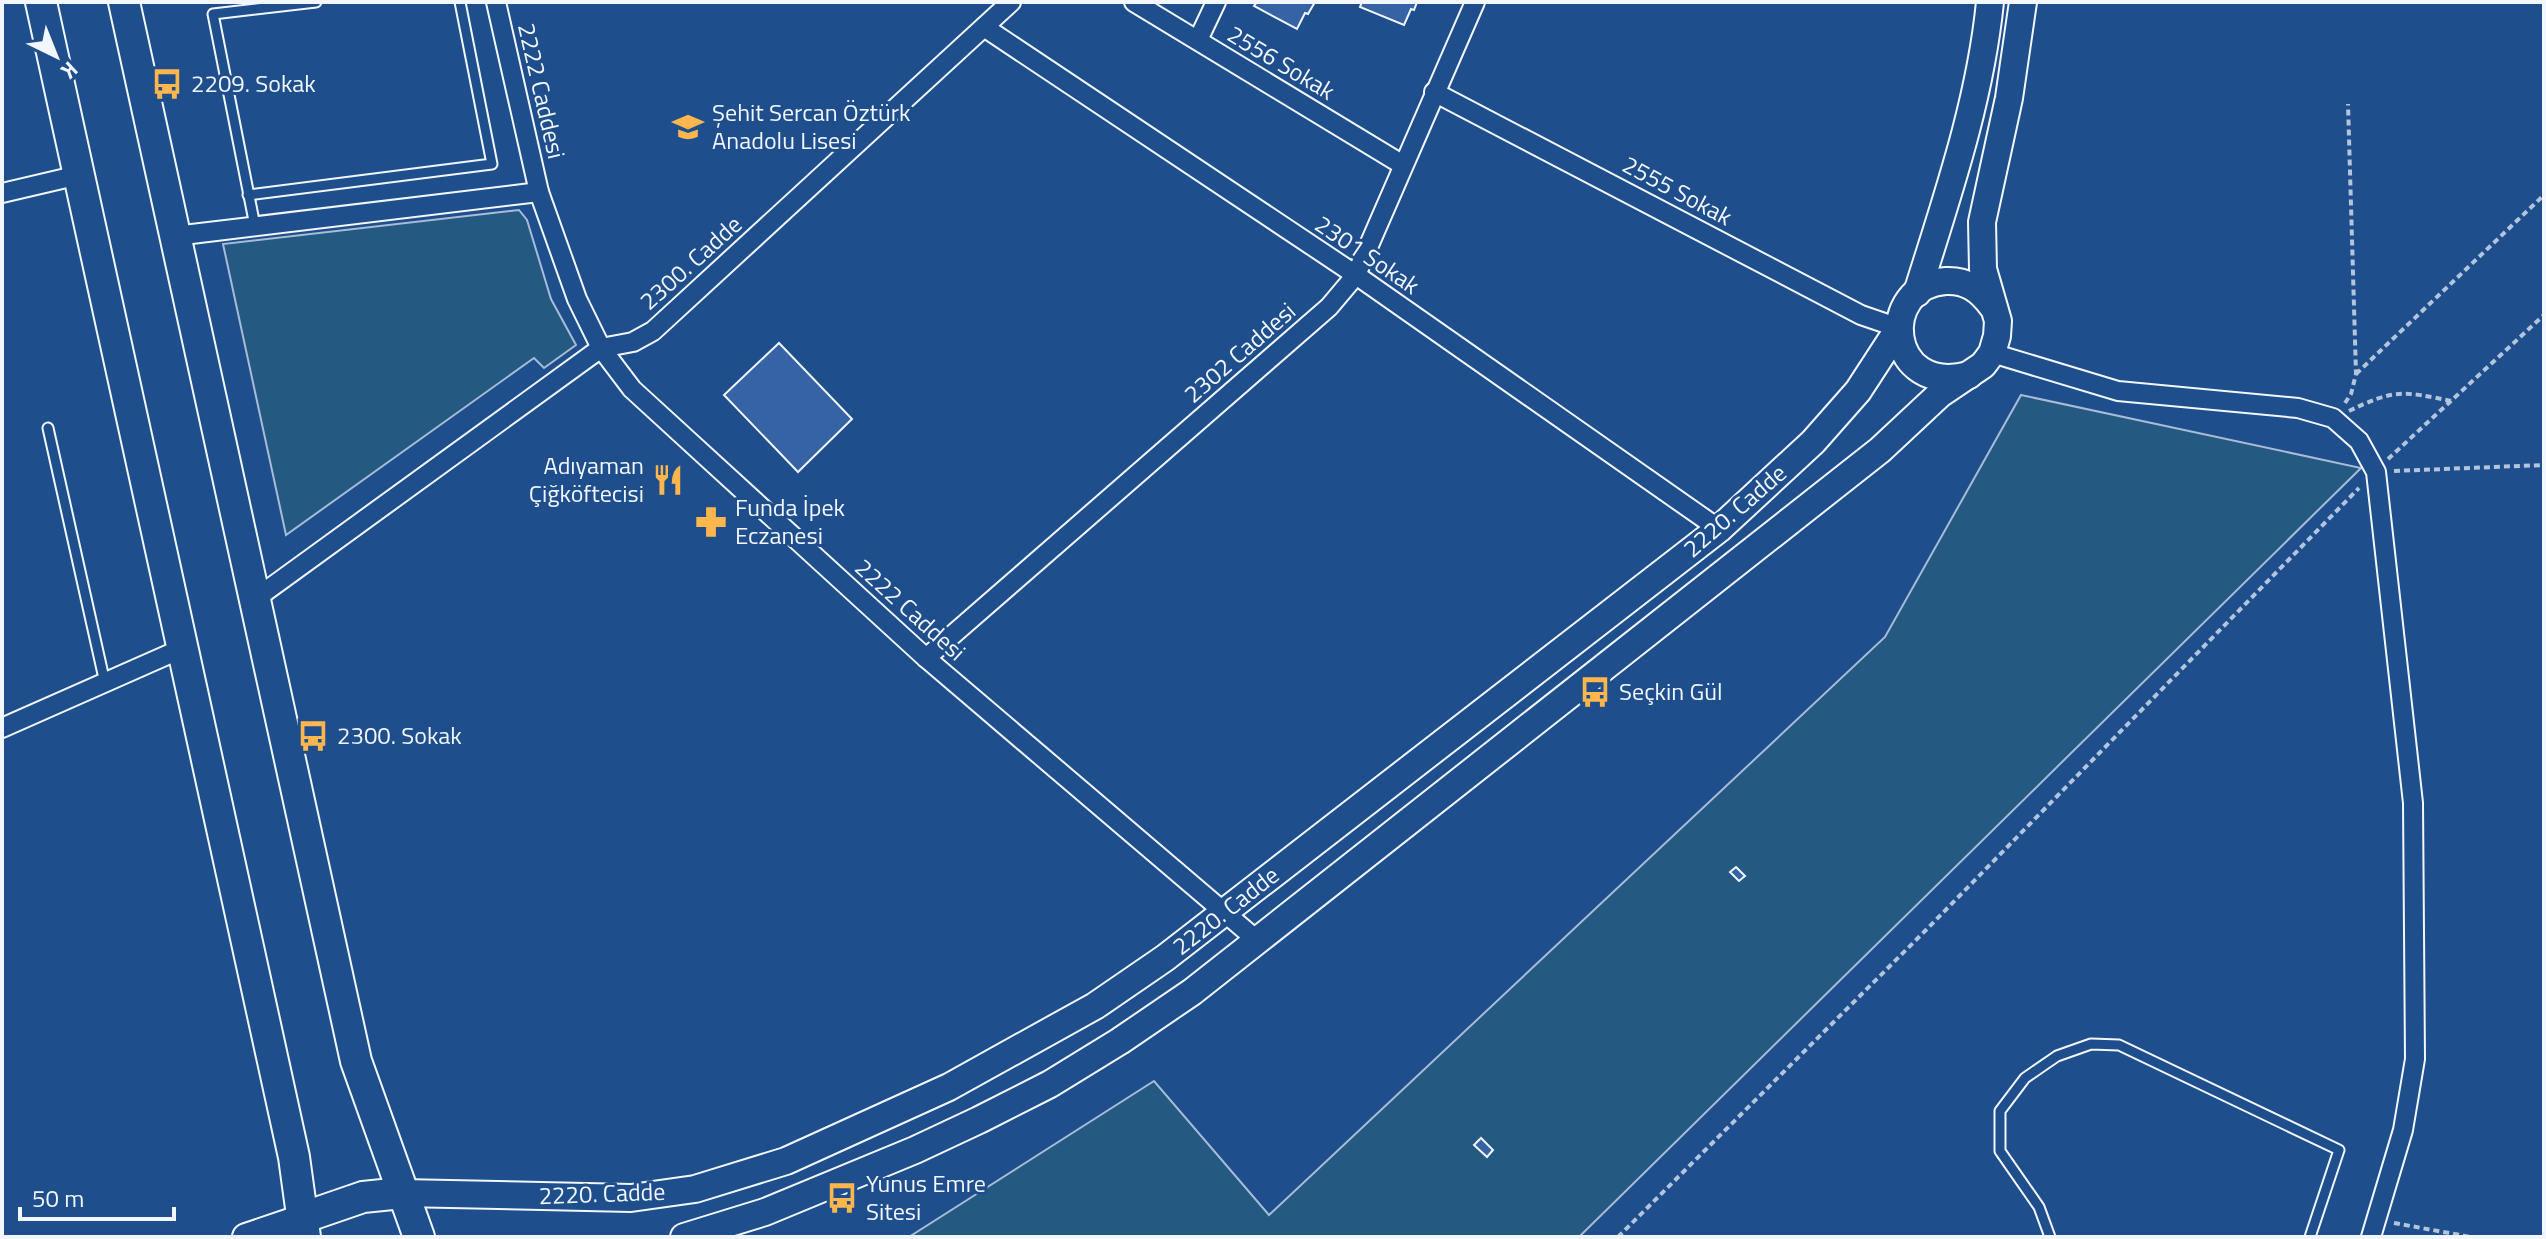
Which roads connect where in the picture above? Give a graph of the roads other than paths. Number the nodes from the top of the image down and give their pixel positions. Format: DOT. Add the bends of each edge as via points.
graph roads {
  1 [pos="41,2"];
  2 [pos="124,2"];
  3 [pos="316,2"];
  4 [pos="460,2"];
  5 [pos="496,2"];
  6 [pos="1011,2"];
  7 [pos="1134,2"];
  8 [pos="1216,2"];
  9 [pos="1475,2"];
  10 [pos="1990,2"];
  11 [pos="2023,2"];
  12 [pos="984,27"];
  13 [pos="1198,40"];
  14 [pos="1434,92"];
  15 [pos="1403,165"];
  16 [pos="79,175"];
  17 [pos="539,192"];
  18 [pos="2,193"];
  19 [pos="248,195"];
  20 [pos="255,226"];
  21 [pos="175,236"];
  22 [pos="1356,275"];
  23 [pos="1917,293"];
  24 [pos="1998,321"];
  25 [pos="1899,328"];
  26 [pos="601,348"];
  27 [pos="1992,353"];
  28 [pos="1969,375"];
  29 [pos="48,428"];
  30 [pos="1719,529"];
  31 [pos="255,599"];
  32 [pos="183,648"];
  33 [pos="926,658"];
  34 [pos="105,683"];
  35 [pos="2,728"];
  36 [pos="1224,913"];
  37 [pos="1258,941"];
  38 [pos="402,1193"];
  39 [pos="304,1228"];
  40 [pos="2373,1228"];
  41 [pos="246,1237"];
  42 [pos="419,1237"];
  43 [pos="684,1237"];
  44 [pos="2050,1237"];
  45 [pos="2310,1237"];
  1 -- 16 [label="main road"];
  2 -- 21 [label="main road"];
  3 -- 19 [label="lane" via="213,14"];
  4 -- 19 [label="lane" via="492,164"];
  5 -- 17 [label="street, 2222 Caddesi"];
  6 -- 12 [label="street, 2300. Cadde"];
  7 -- 13 [label="street, 2556 Sokak"];
  8 -- 13 [label="street"];
  9 -- 14 [label="street, 2302 Caddesi"];
  10 -- 23 [label="street, 2220. Cadde" via="1975,98"];
  11 -- 24 [label="street" via="1982,222 1983,269"];
  12 -- 22 [label="street, 2301 Sokak"];
  12 -- 26 [label="street, 2300. Cadde" via="653,331 633,342"];
  13 -- 15 [label="street, 2556 Sokak"];
  14 -- 15 [label="street, 2302 Caddesi"];
  14 -- 25 [label="street, 2555 Sokak" via="1861,315"];
  15 -- 22 [label="street, 2302 Caddesi"];
  16 -- 18 [label="street"];
  16 -- 32 [label="main road"];
  17 -- 20 [label="street"];
  17 -- 26 [label="street, 2222 Caddesi" via="577,299"];
  19 -- 20 [label="lane"];
  20 -- 21 [label="street"];
  21 -- 31 [label="main road"];
  22 -- 30 [label="street, 2301 Sokak"];
  22 -- 33 [label="street, 2302 Caddesi" via="1329,307"];
  23 -- 24 [label="street" via="1938,281 1969,285 1987,300"];
  23 -- 25 [label="street, 2220. Cadde" via="1902,312"];
  24 -- 27 [label="street"];
  25 -- 28 [label="street" via="1905,352 1921,371 1953,379"];
  25 -- 30 [label="street, 2220. Cadde" via="1858,391 1813,442"];
  26 -- 31 [label="street, 2300. Cadde"];
  26 -- 33 [label="street, 2222 Caddesi" via="632,389"];
  27 -- 28 [label="street, 2220. Cadde"];
  27 -- 40 [label="street" via="2118,391 2298,408 2333,418 2359,441 2376,472 2413,803 2415,1059 2403,1130"];
  28 -- 37 [label="street, 2220. Cadde"];
  29 -- 34 [label="lane"];
  30 -- 36 [label="street, 2220. Cadde"];
  31 -- 38 [label="main road" via="356,1061"];
  32 -- 34 [label="street"];
  32 -- 39 [label="main road" via="294,1157"];
  33 -- 36 [label="street, 2222 Caddesi"];
  34 -- 35 [label="street"];
  36 -- 37 [label="street, 2222 Caddesi"];
  36 -- 38 [label="street, 2220. Cadde" via="1107,998 1040,1038 949,1087 786,1161 695,1189 631,1198"];
  37 -- 43 [label="street, 2220. Cadde" via="1192,992 1050,1084 915,1150 765,1212"];
  38 -- 39 [label="main road" via="363,1197"];
  38 -- 42 [label="main road"];
  39 -- 41 [label="street"];
  44 -- 45 [label="lane" via="2039,1207 2000,1151 2000,1111 2025,1078 2057,1056 2091,1044 2119,1045 2339,1150"];
}
